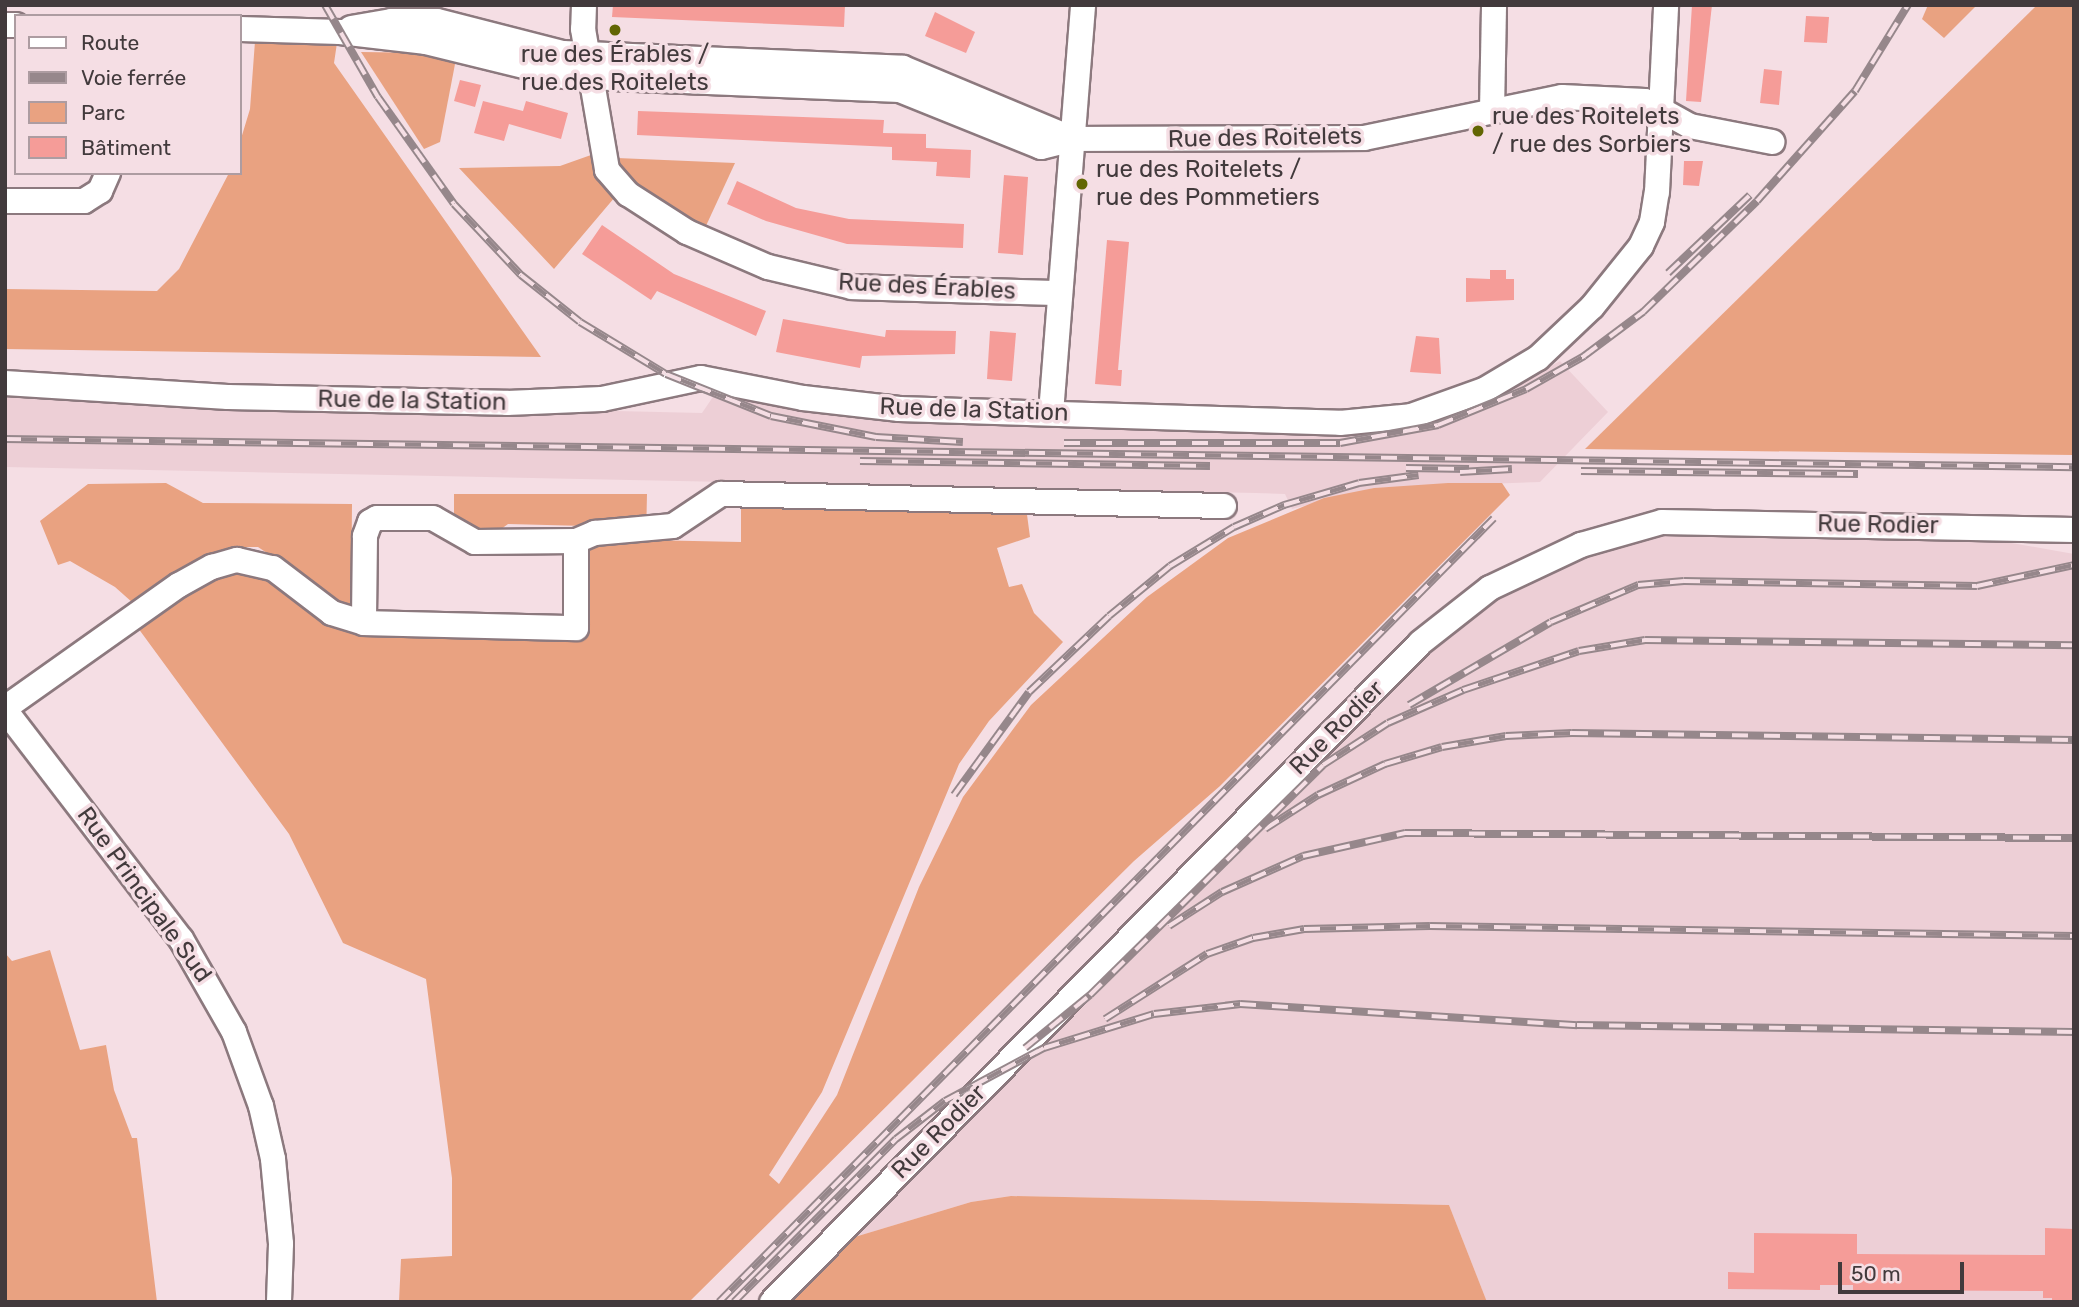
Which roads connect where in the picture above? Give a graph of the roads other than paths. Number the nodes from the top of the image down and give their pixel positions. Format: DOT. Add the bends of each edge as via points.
graph roads {
  1 [pos="584,5"];
  2 [pos="1083,5"];
  3 [pos="1494,5"];
  4 [pos="1666,5"];
  5 [pos="242,29"];
  6 [pos="590,65"];
  7 [pos="1660,109"];
  8 [pos="1492,111"];
  9 [pos="1073,139"];
  10 [pos="1772,142"];
  11 [pos="107,175"];
  12 [pos="5,201"];
  13 [pos="1060,293"];
  14 [pos="5,383"];
  15 [pos="1051,413"];
  16 [pos="1224,506"];
  17 [pos="2074,530"];
  18 [pos="576,541"];
  19 [pos="364,623"];
  20 [pos="5,709"];
  21 [pos="279,1302"];
  22 [pos="772,1302"];
  1 -- 6 [label="street, Rue des Érables"];
  2 -- 9 [label="street"];
  3 -- 8 [label="street"];
  4 -- 7 [label="street, Rue de la Station"];
  5 -- 6 [label="street, Rue des Roitelets" via="340,32 377,23 437,21"];
  6 -- 9 [label="street, Rue des Roitelets" via="888,77 917,95 1032,145 1050,147"];
  6 -- 13 [label="street, Rue des Érables" via="609,175 638,201 706,242 779,270 852,287"];
  7 -- 8 [label="street, Rue des Roitelets" via="1645,101 1562,97"];
  7 -- 10 [label="street, Rue des Roitelets" via="1690,126"];
  7 -- 15 [label="street, Rue de la Station" via="1654,211 1641,246 1610,287 1556,343 1484,390 1411,416 1360,424"];
  8 -- 9 [label="street, Rue des Roitelets" via="1350,139"];
  9 -- 13 [label="street"];
  11 -- 12 [label="street" via="100,191 84,201"];
  13 -- 15 [label="street"];
  14 -- 15 [label="street, Rue de la Station" via="228,397 507,403 602,399 701,378 867,407"];
  16 -- 18 [label="street" via="721,494 673,526 595,533"];
  17 -- 22 [label="street, Rue Rodier" via="1662,522 1581,545 1490,588 1420,643"];
  18 -- 19 [label="street" via="576,628"];
  18 -- 19 [label="street" via="475,542 433,517 377,518 370,522 365,536"];
  19 -- 20 [label="street" via="332,613 273,568 249,560 225,562 179,584"];
  20 -- 21 [label="street, Rue Principale Sud" via="181,939 234,1032 261,1106 273,1158 281,1244"];
}
